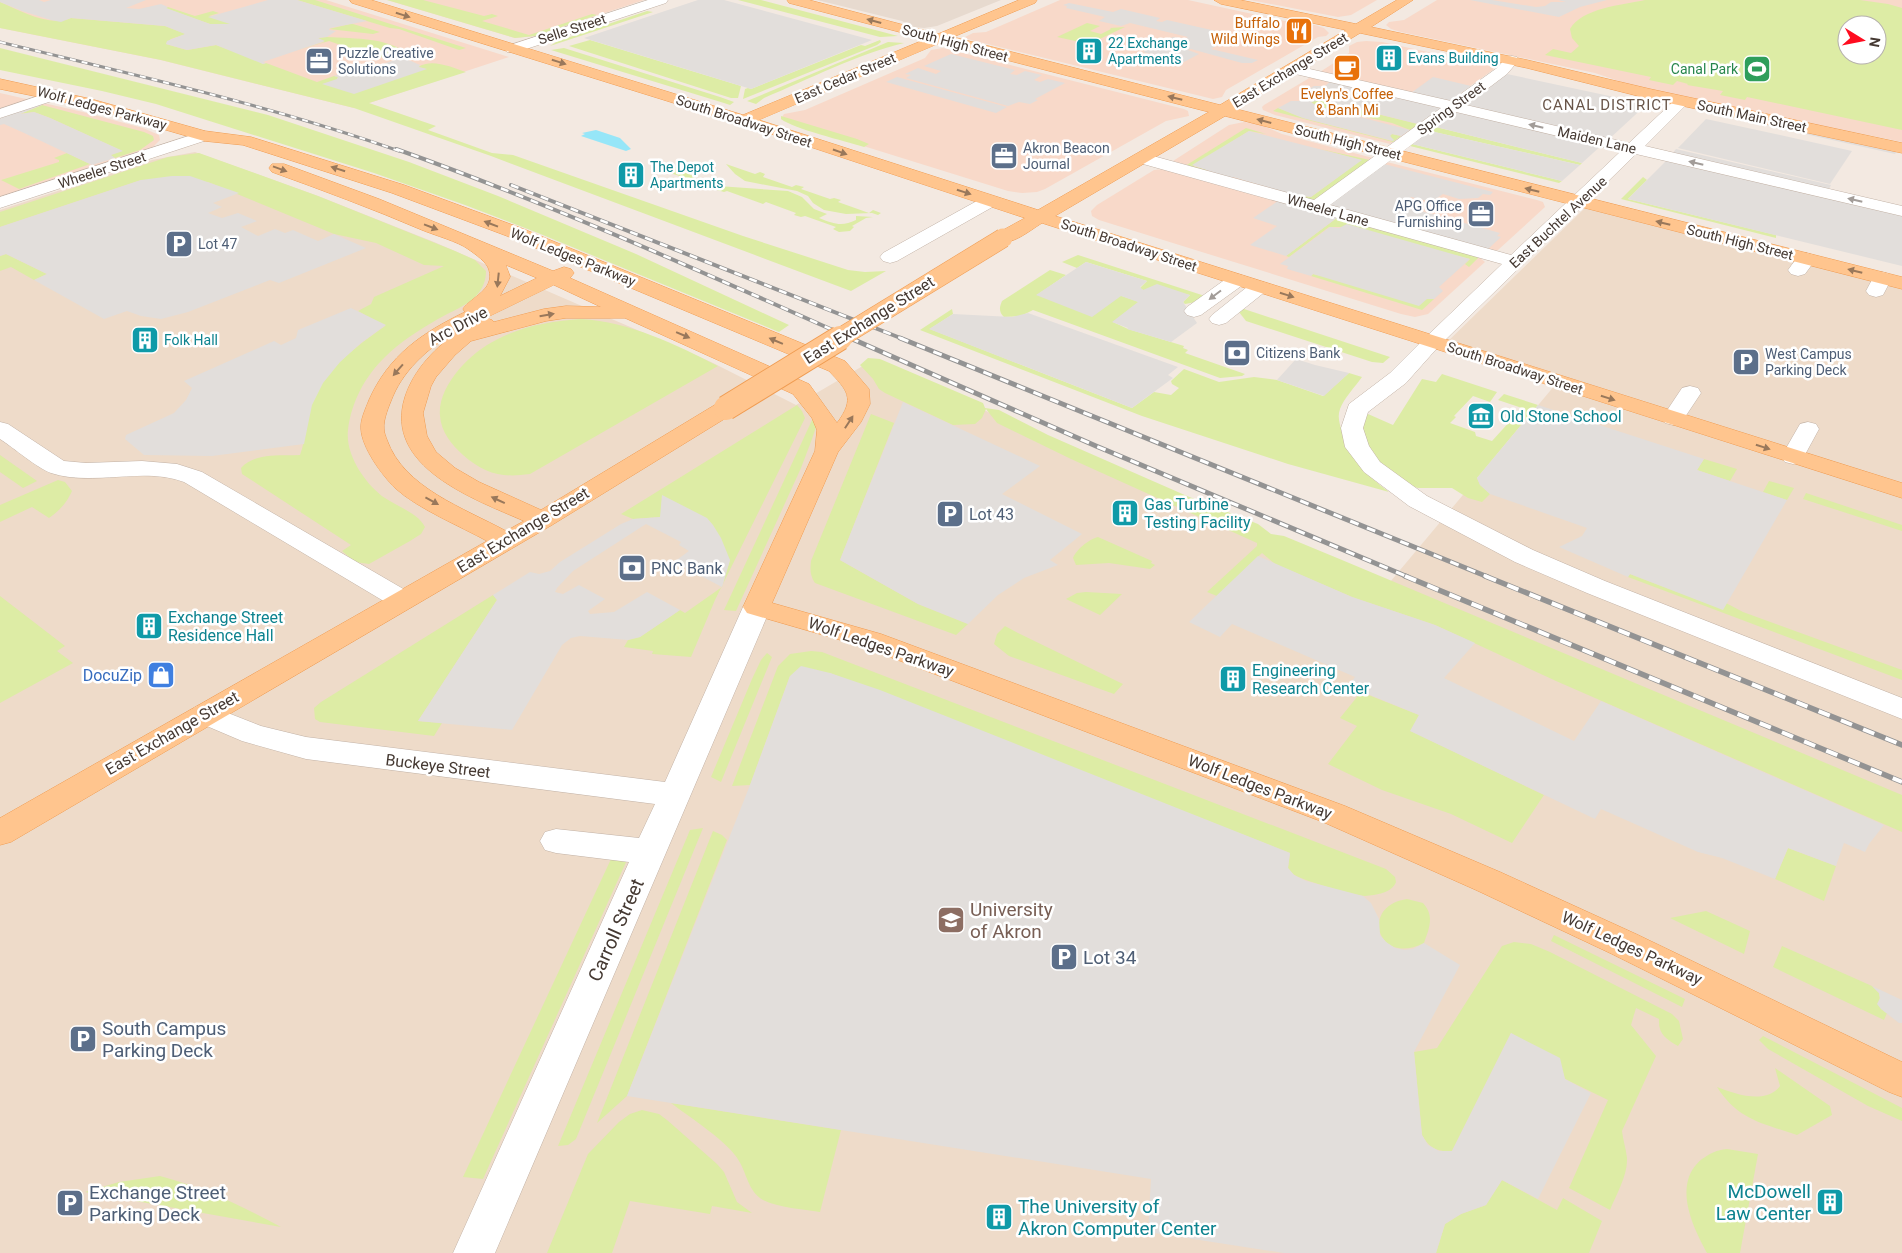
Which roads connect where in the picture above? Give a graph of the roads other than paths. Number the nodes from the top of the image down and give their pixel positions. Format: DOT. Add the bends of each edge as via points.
graph roads {
  1 [pos="356,0"];
  2 [pos="661,0"];
  3 [pos="794,0"];
  4 [pos="1030,0"];
  5 [pos="1221,0"];
  6 [pos="1404,0"];
  7 [pos="1357,29"];
  8 [pos="938,38"];
  9 [pos="512,49"];
  10 [pos="1512,60"];
  11 [pos="1292,68"];
  12 [pos="0,84"];
  13 [pos="56,95"];
  14 [pos="1682,101"];
  15 [pos="1454,107"];
  16 [pos="1222,110"];
  17 [pos="2,114"];
  18 [pos="744,120"];
  19 [pos="204,136"];
  20 [pos="1635,148"];
  21 [pos="1902,148"];
  22 [pos="1389,153"];
  23 [pos="1142,158"];
  24 [pos="990,201"];
  25 [pos="1580,202"];
  26 [pos="0,203"];
  27 [pos="1316,207"];
  28 [pos="1902,211"];
  29 [pos="1040,217"];
  30 [pos="472,244"];
  31 [pos="890,257"];
  32 [pos="1515,262"];
  33 [pos="592,264"];
  34 [pos="1237,280"];
  35 [pos="561,281"];
  36 [pos="1902,283"];
  37 [pos="1259,287"];
  38 [pos="1194,311"];
  39 [pos="638,316"];
  40 [pos="1219,319"];
  41 [pos="433,337"];
  42 [pos="466,337"];
  43 [pos="1432,342"];
  44 [pos="1690,393"];
  45 [pos="1673,418"];
  46 [pos="0,429"];
  47 [pos="1808,429"];
  48 [pos="827,451"];
  49 [pos="1793,457"];
  50 [pos="1902,491"];
  51 [pos="543,520"];
  52 [pos="506,541"];
  53 [pos="402,600"];
  54 [pos="757,607"];
  55 [pos="1902,708"];
  56 [pos="205,714"];
  57 [pos="676,795"];
  58 [pos="0,833"];
  59 [pos="556,841"];
  60 [pos="651,852"];
  61 [pos="1902,1080"];
  62 [pos="474,1253"];
  1 -- 9 [label="main road, South Broadway Street, one-way"];
  2 -- 9 [label="street, Selle Street"];
  8 -- 3 [label="main road, South High Street, one-way"];
  4 -- 8 [label="main road, East Cedar Street"];
  5 -- 7 [label="main road, South Main Street"];
  6 -- 7 [label="main road, East Exchange Street"];
  7 -- 10 [label="main road, South Main Street"];
  7 -- 11 [label="main road, East Exchange Street"];
  16 -- 8 [label="main road, South High Street, one-way"];
  8 -- 18 [label="main road, East Cedar Street"];
  9 -- 18 [label="main road, South Broadway Street, one-way"];
  10 -- 14 [label="main road, South Main Street"];
  10 -- 15 [label="street, Spring Street"];
  11 -- 15 [label="street, Maiden Lane"];
  11 -- 16 [label="main road, East Exchange Street"];
  12 -- 13 [label="main road, Wolf Ledges Parkway"];
  13 -- 17 [label="street"];
  13 -- 19 [label="main road, Wolf Ledges Parkway"];
  14 -- 20 [label="street, East Buchtel Avenue"];
  14 -- 21 [label="main road, South Main Street"];
  20 -- 15 [label="street, Maiden Lane, one-way"];
  15 -- 22 [label="street, Spring Street"];
  22 -- 16 [label="main road, South High Street, one-way"];
  16 -- 23 [label="main road, East Exchange Street"];
  18 -- 24 [label="main road, South Broadway Street, one-way"];
  19 -- 26 [label="street, Wheeler Street"];
  19 -- 30 [label="main road, Wolf Ledges Parkway, one-way" via="224,150 373,203"];
  33 -- 19 [label="main road, Wolf Ledges Parkway, one-way" via="407,192 318,162 245,140"];
  20 -- 25 [label="street, East Buchtel Avenue"];
  28 -- 20 [label="street, Maiden Lane, one-way"];
  25 -- 22 [label="main road, South High Street, one-way"];
  22 -- 27 [label="street, Spring Street"];
  23 -- 27 [label="street, Wheeler Lane"];
  23 -- 29 [label="main road, East Exchange Street"];
  24 -- 29 [label="main road, South Broadway Street"];
  24 -- 31 [label="street"];
  25 -- 32 [label="street, East Buchtel Avenue"];
  36 -- 25 [label="main road, South High Street, one-way" via="1879,284 1802,265"];
  27 -- 32 [label="street, Wheeler Lane"];
  29 -- 34 [label="main road, South Broadway Street"];
  29 -- 51 [label="main road, East Exchange Street, bridge"];
  30 -- 35 [label="main road, Wolf Ledges Parkway"];
  30 -- 41 [label="main road, one-way" via="497,264 500,277 497,288 476,308"];
  32 -- 43 [label="street, East Buchtel Avenue"];
  33 -- 35 [label="main road, Arc Drive"];
  48 -- 33 [label="main road, Wolf Ledges Parkway, one-way" via="850,422 859,404 858,388 837,366"];
  34 -- 37 [label="main road, South Broadway Street"];
  34 -- 38 [label="street, one-way"];
  35 -- 39 [label="main road, Wolf Ledges Parkway"];
  35 -- 41 [label="main road, Arc Drive"];
  35 -- 42 [label="main road, Arc Drive"];
  37 -- 40 [label="street"];
  37 -- 43 [label="main road, South Broadway Street, one-way"];
  42 -- 39 [label="main road, one-way" via="519,321 566,312"];
  39 -- 48 [label="main road, Wolf Ledges Parkway, one-way" via="801,389 829,430"];
  41 -- 52 [label="main road, Arc Drive, one-way" via="416,350 389,380 372,429 376,444 390,468 419,494"];
  51 -- 42 [label="main road, Arc Drive, one-way" via="451,477 421,450 415,436 410,419 418,389 428,370"];
  43 -- 45 [label="main road, South Broadway Street, one-way"];
  43 -- 55 [label="street, East Buchtel Avenue" via="1398,378 1357,409 1352,428 1357,446 1372,467 1389,481 1426,506 1524,556"];
  44 -- 45 [label="street"];
  45 -- 49 [label="main road, South Broadway Street, one-way"];
  46 -- 53 [label="street" via="58,467 86,470 142,468 176,471 194,477"];
  47 -- 49 [label="street"];
  48 -- 54 [label="main road, Wolf Ledges Parkway"];
  49 -- 50 [label="main road, South Broadway Street"];
  51 -- 52 [label="main road, East Exchange Street"];
  52 -- 53 [label="main road, East Exchange Street"];
  53 -- 56 [label="main road, East Exchange Street"];
  54 -- 57 [label="street, Carroll Street"];
  54 -- 61 [label="main road, Wolf Ledges Parkway" via="871,640 1334,814 1624,944"];
  56 -- 57 [label="street, Buckeye Street" via="253,734 306,748"];
  56 -- 58 [label="main road, East Exchange Street"];
  57 -- 60 [label="street, Carroll Street"];
  59 -- 60 [label="street"];
  60 -- 62 [label="street, Carroll Street"];
}
